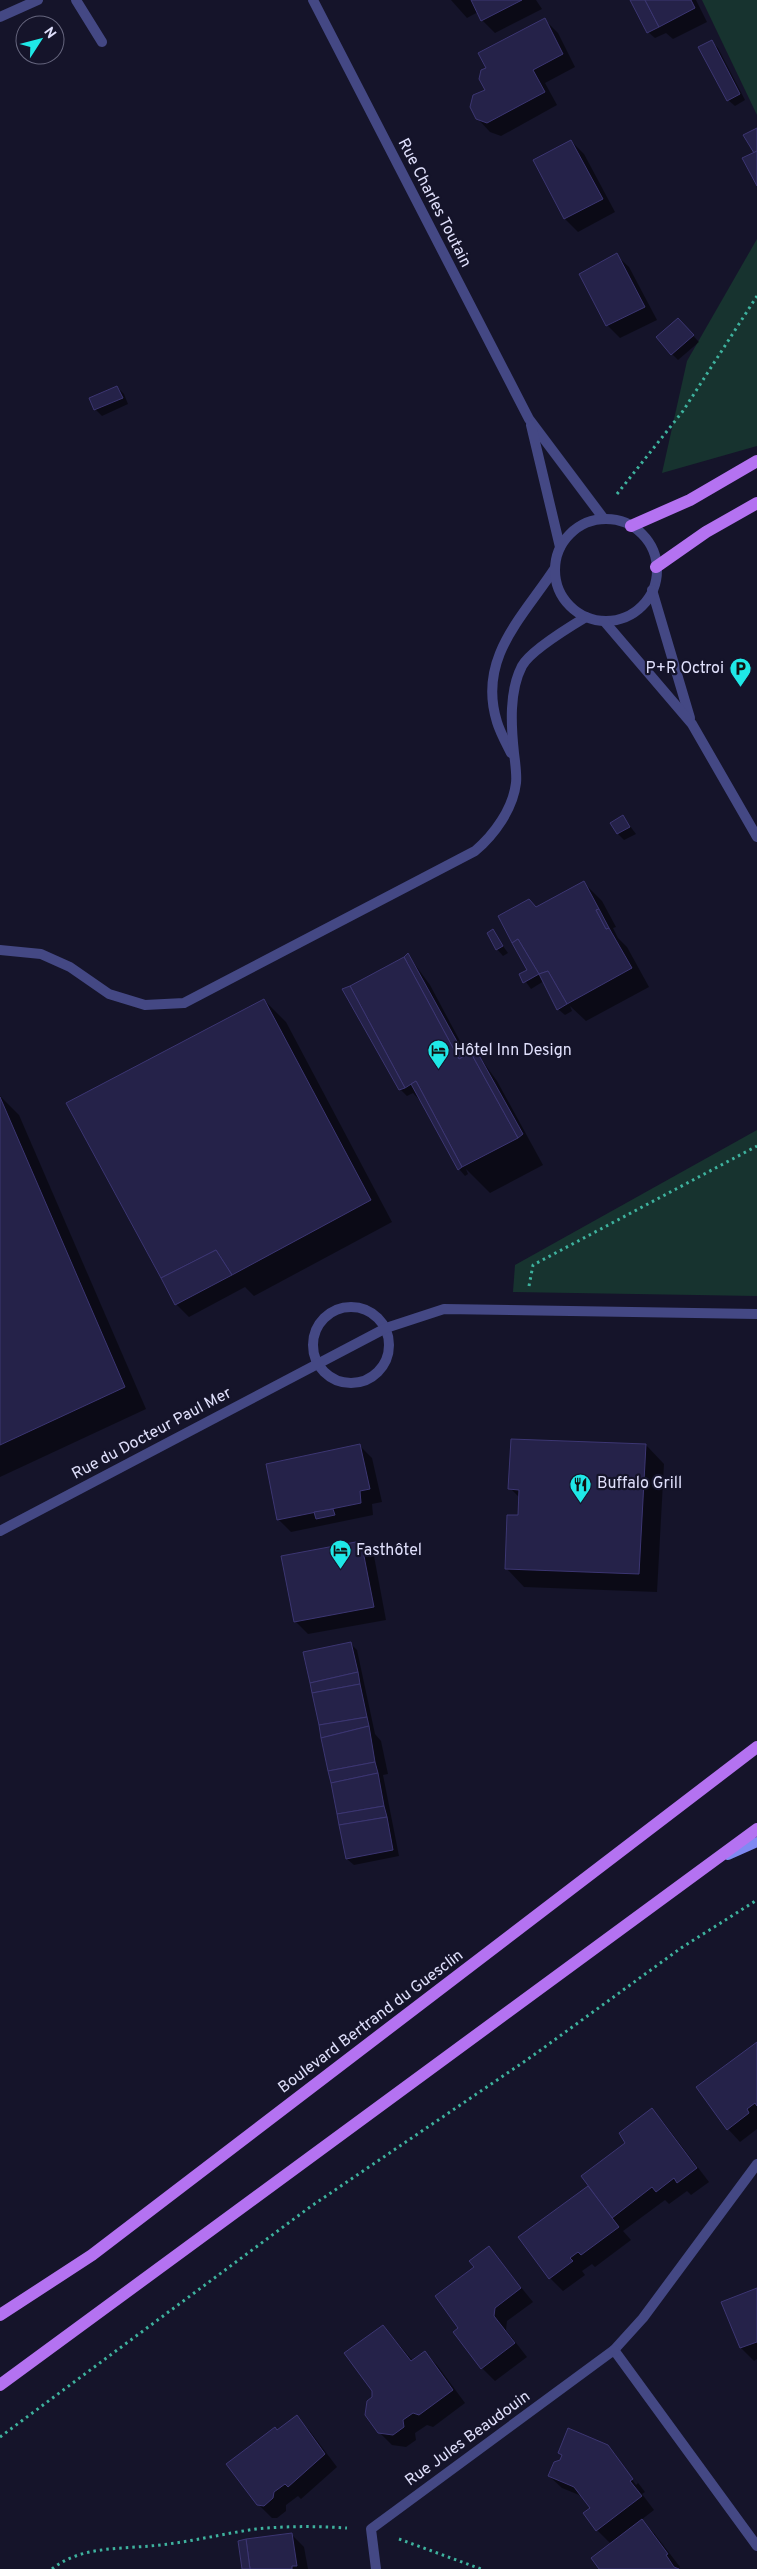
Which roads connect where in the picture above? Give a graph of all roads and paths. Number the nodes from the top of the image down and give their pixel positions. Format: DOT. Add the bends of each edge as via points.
graph roads {
  1 [pos="38,0"];
  2 [pos="76,0"];
  3 [pos="313,0"];
  4 [pos="0,17"];
  5 [pos="102,42"];
  6 [pos="757,296"];
  7 [pos="529,419"];
  8 [pos="757,461"];
  9 [pos="757,503"];
  10 [pos="604,519"];
  11 [pos="631,526"];
  12 [pos="560,547"];
  13 [pos="656,567"];
  14 [pos="555,568"];
  15 [pos="652,590"];
  16 [pos="586,617"];
  17 [pos="604,621"];
  18 [pos="692,724"];
  19 [pos="515,761"];
  20 [pos="757,837"];
  21 [pos="0,950"];
  22 [pos="757,1146"];
  23 [pos="525,1309"];
  24 [pos="757,1314"];
  25 [pos="386,1328"];
  26 [pos="318,1364"];
  27 [pos="0,1531"];
  28 [pos="757,1748"];
  29 [pos="757,1829"];
  30 [pos="757,1842"];
  31 [pos="711,1863"];
  32 [pos="757,1900"];
  33 [pos="757,2164"];
  34 [pos="0,2315"];
  35 [pos="614,2350"];
  36 [pos="0,2386"];
  37 [pos="0,2437"];
  38 [pos="371,2529"];
  39 [pos="757,2546"];
  40 [pos="52,2569"];
  41 [pos="376,2569"];
  42 [pos="481,2569"];
  1 -- 4 [label="street"];
  2 -- 5 [label="street"];
  3 -- 7 [label="street, Rue Charles Toutain"];
  6 -- 10 [label="path" via="683,411 616,494"];
  7 -- 10 [label="street, Rue Charles Toutain"];
  7 -- 12 [label="street, Rue Charles Toutain"];
  8 -- 11 [label="main road" via="690,500"];
  9 -- 13 [label="main road" via="706,532"];
  10 -- 11 [label="street, Rue Charles Toutain" via="618,520"];
  10 -- 12 [label="street, Rue Charles Toutain" via="578,527"];
  11 -- 13 [label="street, Rue Charles Toutain" via="646,539"];
  12 -- 14 [label="street, Rue Charles Toutain"];
  13 -- 15 [label="street, Rue Charles Toutain"];
  14 -- 16 [label="street, Rue Charles Toutain" via="563,597"];
  14 -- 19 [label="street" via="497,656 491,688 497,722"];
  15 -- 17 [label="street, Rue Charles Toutain" via="633,613"];
  15 -- 18 [label="street, Rue Charles Toutain"];
  16 -- 17 [label="street, Rue Charles Toutain"];
  16 -- 19 [label="street" via="543,645 522,664 513,695"];
  17 -- 18 [label="street, Rue Charles Toutain"];
  18 -- 20 [label="street, Rue Charles Toutain"];
  19 -- 21 [label="street" via="516,783 507,811 489,839 475,851 184,1003 145,1004 110,994 70,967 41,954"];
  22 -- 23 [label="path" via="534,1265"];
  23 -- 24 [label="street, Rue du Docteur Paul Mer"];
  23 -- 25 [label="street, Rue du Docteur Paul Mer" via="444,1309"];
  25 -- 26 [label="street, Rue du Docteur Paul Mer"];
  25 -- 26 [label="street" via="390,1347 388,1358 373,1377 349,1384 326,1374"];
  25 -- 26 [label="street" via="373,1313 361,1308 348,1306 336,1310 317,1327 313,1352"];
  26 -- 27 [label="street, Rue du Docteur Paul Mer"];
  28 -- 34 [label="main road, Boulevard Bertrand du Guesclin" via="92,2255"];
  29 -- 31 [label="main road"];
  30 -- 31 [label="main road"];
  31 -- 36 [label="main road"];
  32 -- 37 [label="path" via="681,1948 530,2057 310,2207"];
  33 -- 35 [label="street, Rue Jules Beaudouin" via="643,2318"];
  35 -- 38 [label="street, Rue Jules Beaudouin"];
  35 -- 39 [label="street"];
  38 -- 40 [label="path" via="301,2526 256,2529 150,2546 114,2546 63,2560"];
  38 -- 41 [label="street"];
  38 -- 42 [label="path"];
}
